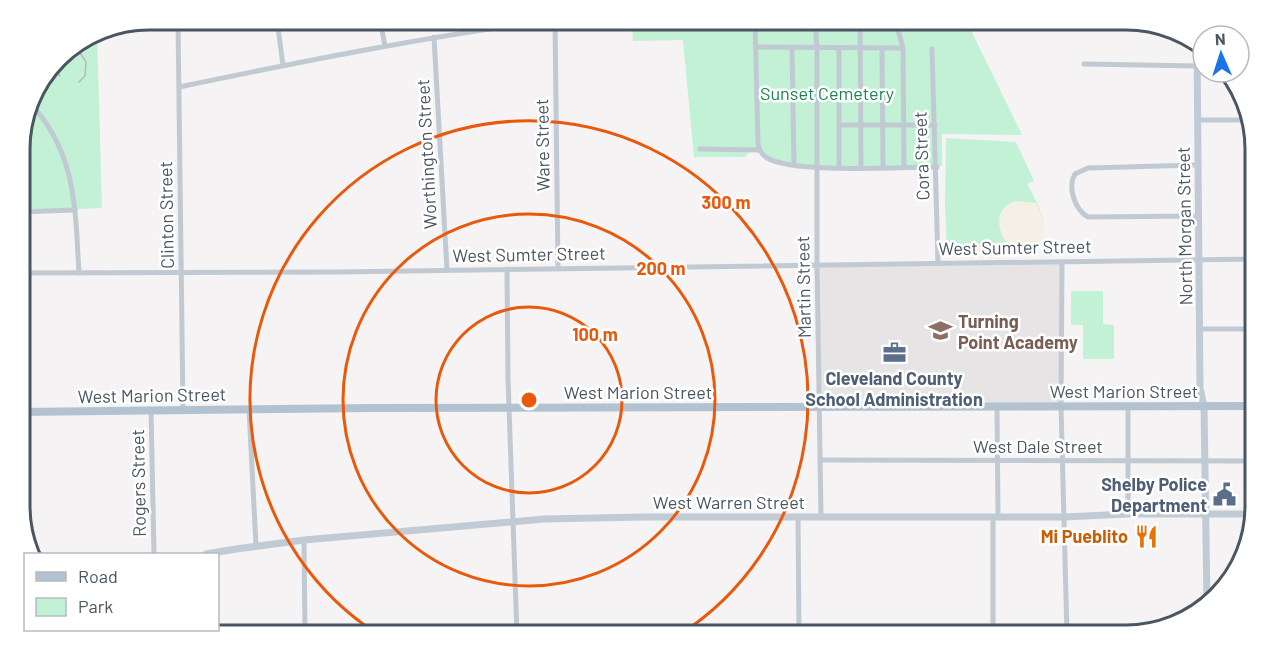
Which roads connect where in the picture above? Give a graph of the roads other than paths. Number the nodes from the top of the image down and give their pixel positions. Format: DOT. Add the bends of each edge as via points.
graph roads {
  1 [pos="178,30"];
  2 [pos="278,30"];
  3 [pos="382,30"];
  4 [pos="484,30"];
  5 [pos="555,30"];
  6 [pos="756,30"];
  7 [pos="816,30"];
  8 [pos="860,30"];
  9 [pos="897,30"];
  10 [pos="434,37"];
  11 [pos="385,46"];
  12 [pos="757,47"];
  13 [pos="792,48"];
  14 [pos="817,48"];
  15 [pos="839,48"];
  16 [pos="860,48"];
  17 [pos="882,48"];
  18 [pos="903,48"];
  19 [pos="932,49"];
  20 [pos="1084,64"];
  21 [pos="283,65"];
  22 [pos="1191,66"];
  23 [pos="1197,84"];
  24 [pos="179,87"];
  25 [pos="36,111"];
  26 [pos="1197,120"];
  27 [pos="1241,120"];
  28 [pos="839,125"];
  29 [pos="861,125"];
  30 [pos="882,125"];
  31 [pos="904,125"];
  32 [pos="935,125"];
  33 [pos="700,149"];
  34 [pos="759,150"];
  35 [pos="794,165"];
  36 [pos="1197,165"];
  37 [pos="937,166"];
  38 [pos="818,167"];
  39 [pos="840,167"];
  40 [pos="861,167"];
  41 [pos="883,167"];
  42 [pos="904,167"];
  43 [pos="75,210"];
  44 [pos="30,212"];
  45 [pos="1198,216"];
  46 [pos="1245,259"];
  47 [pos="1198,260"];
  48 [pos="1062,261"];
  49 [pos="938,263"];
  50 [pos="817,265"];
  51 [pos="507,269"];
  52 [pos="558,269"];
  53 [pos="447,270"];
  54 [pos="30,273"];
  55 [pos="79,273"];
  56 [pos="181,273"];
  57 [pos="1200,329"];
  58 [pos="1245,329"];
  59 [pos="997,406"];
  60 [pos="1061,406"];
  61 [pos="1128,406"];
  62 [pos="1204,406"];
  63 [pos="1245,406"];
  64 [pos="510,407"];
  65 [pos="820,407"];
  66 [pos="249,409"];
  67 [pos="151,410"];
  68 [pos="183,410"];
  69 [pos="30,412"];
  70 [pos="820,460"];
  71 [pos="998,460"];
  72 [pos="1063,461"];
  73 [pos="1128,461"];
  74 [pos="1205,461"];
  75 [pos="1245,461"];
  76 [pos="1128,514"];
  77 [pos="1206,514"];
  78 [pos="1244,514"];
  79 [pos="798,516"];
  80 [pos="821,516"];
  81 [pos="996,517"];
  82 [pos="1064,517"];
  83 [pos="514,521"];
  84 [pos="304,540"];
  85 [pos="256,546"];
  86 [pos="154,553"];
  87 [pos="217,553"];
  88 [pos="1207,590"];
  89 [pos="304,625"];
  90 [pos="517,625"];
  91 [pos="799,625"];
  92 [pos="993,625"];
  93 [pos="1067,625"];
  1 -- 24 [label="street, Clinton Street"];
  2 -- 21 [label="street"];
  3 -- 11 [label="street"];
  4 -- 10 [label="street"];
  5 -- 52 [label="street, Ware Street"];
  6 -- 12 [label="street"];
  7 -- 14 [label="street, Martin Street"];
  8 -- 16 [label="street"];
  9 -- 18 [label="street"];
  10 -- 11 [label="street"];
  10 -- 53 [label="street, Worthington Street"];
  11 -- 21 [label="street"];
  12 -- 13 [label="street"];
  12 -- 34 [label="street"];
  13 -- 14 [label="street"];
  13 -- 35 [label="street"];
  14 -- 15 [label="street"];
  14 -- 38 [label="street, Martin Street"];
  15 -- 16 [label="street"];
  15 -- 28 [label="street"];
  16 -- 17 [label="street"];
  16 -- 29 [label="street"];
  17 -- 18 [label="street"];
  17 -- 30 [label="street"];
  18 -- 31 [label="street"];
  19 -- 32 [label="street, Cora Street"];
  20 -- 22 [label="street"];
  21 -- 24 [label="street"];
  23 -- 26 [label="main road, North Morgan Street"];
  24 -- 56 [label="street, Clinton Street"];
  25 -- 43 [label="street" via="61,148 70,174"];
  26 -- 27 [label="street"];
  26 -- 36 [label="main road, North Morgan Street"];
  28 -- 29 [label="street"];
  28 -- 39 [label="street"];
  29 -- 30 [label="street"];
  29 -- 40 [label="street"];
  30 -- 31 [label="street"];
  30 -- 41 [label="street"];
  31 -- 32 [label="street"];
  31 -- 42 [label="street"];
  32 -- 37 [label="street, Cora Street"];
  33 -- 34 [label="street"];
  34 -- 35 [label="street" via="770,159"];
  35 -- 38 [label="street"];
  36 -- 45 [label="main road, North Morgan Street"];
  36 -- 45 [label="street" via="1088,168 1075,174 1071,184 1079,208 1088,217"];
  37 -- 42 [label="street"];
  37 -- 49 [label="street, Cora Street"];
  38 -- 39 [label="street"];
  38 -- 50 [label="street, Martin Street"];
  39 -- 40 [label="street"];
  40 -- 41 [label="street"];
  41 -- 42 [label="street"];
  43 -- 44 [label="street"];
  43 -- 55 [label="street"];
  45 -- 47 [label="main road, North Morgan Street"];
  46 -- 47 [label="street, West Sumter Street"];
  47 -- 48 [label="street, West Sumter Street"];
  47 -- 57 [label="main road, North Morgan Street"];
  48 -- 49 [label="street, West Sumter Street"];
  48 -- 60 [label="street"];
  49 -- 50 [label="street, West Sumter Street"];
  50 -- 52 [label="street, West Sumter Street"];
  50 -- 65 [label="street, Martin Street"];
  51 -- 52 [label="street, West Sumter Street"];
  51 -- 53 [label="street, West Sumter Street"];
  51 -- 64 [label="street"];
  53 -- 56 [label="street, West Sumter Street"];
  54 -- 55 [label="street, West Sumter Street"];
  55 -- 56 [label="street, West Sumter Street"];
  56 -- 68 [label="street, Clinton Street"];
  57 -- 58 [label="street"];
  57 -- 62 [label="main road, North Morgan Street" via="1200,388"];
  59 -- 60 [label="main road, West Marion Street"];
  59 -- 65 [label="main road, West Marion Street"];
  59 -- 71 [label="street"];
  60 -- 61 [label="main road, West Marion Street"];
  60 -- 72 [label="street"];
  61 -- 62 [label="main road, West Marion Street"];
  61 -- 73 [label="street"];
  62 -- 63 [label="main road, West Marion Street"];
  62 -- 74 [label="main road, North Morgan Street"];
  64 -- 65 [label="main road, West Marion Street"];
  64 -- 66 [label="main road, West Marion Street"];
  64 -- 83 [label="street"];
  65 -- 70 [label="street, Martin Street"];
  66 -- 68 [label="main road, West Marion Street"];
  66 -- 85 [label="street"];
  67 -- 68 [label="main road, West Marion Street"];
  67 -- 69 [label="main road, West Marion Street"];
  67 -- 86 [label="street, Rogers Street"];
  70 -- 71 [label="street, West Dale Street"];
  70 -- 80 [label="street, Martin Street"];
  71 -- 72 [label="street, West Dale Street"];
  71 -- 81 [label="street"];
  72 -- 73 [label="street, West Dale Street"];
  72 -- 82 [label="street"];
  73 -- 74 [label="street, West Dale Street"];
  73 -- 76 [label="street"];
  74 -- 75 [label="street, West Dale Street"];
  74 -- 77 [label="main road, North Morgan Street"];
  76 -- 77 [label="main road, West Warren Street"];
  76 -- 82 [label="main road, West Warren Street"];
  77 -- 78 [label="main road, West Warren Street"];
  77 -- 88 [label="main road, North Morgan Street"];
  79 -- 80 [label="main road, West Warren Street"];
  79 -- 83 [label="main road, West Warren Street"];
  79 -- 91 [label="street"];
  80 -- 81 [label="main road, West Warren Street"];
  81 -- 82 [label="main road, West Warren Street"];
  81 -- 92 [label="street"];
  82 -- 93 [label="street"];
  83 -- 84 [label="main road, West Warren Street"];
  83 -- 90 [label="street"];
  84 -- 85 [label="main road, West Warren Street"];
  84 -- 89 [label="street"];
  85 -- 87 [label="main road, West Warren Street"];
}
